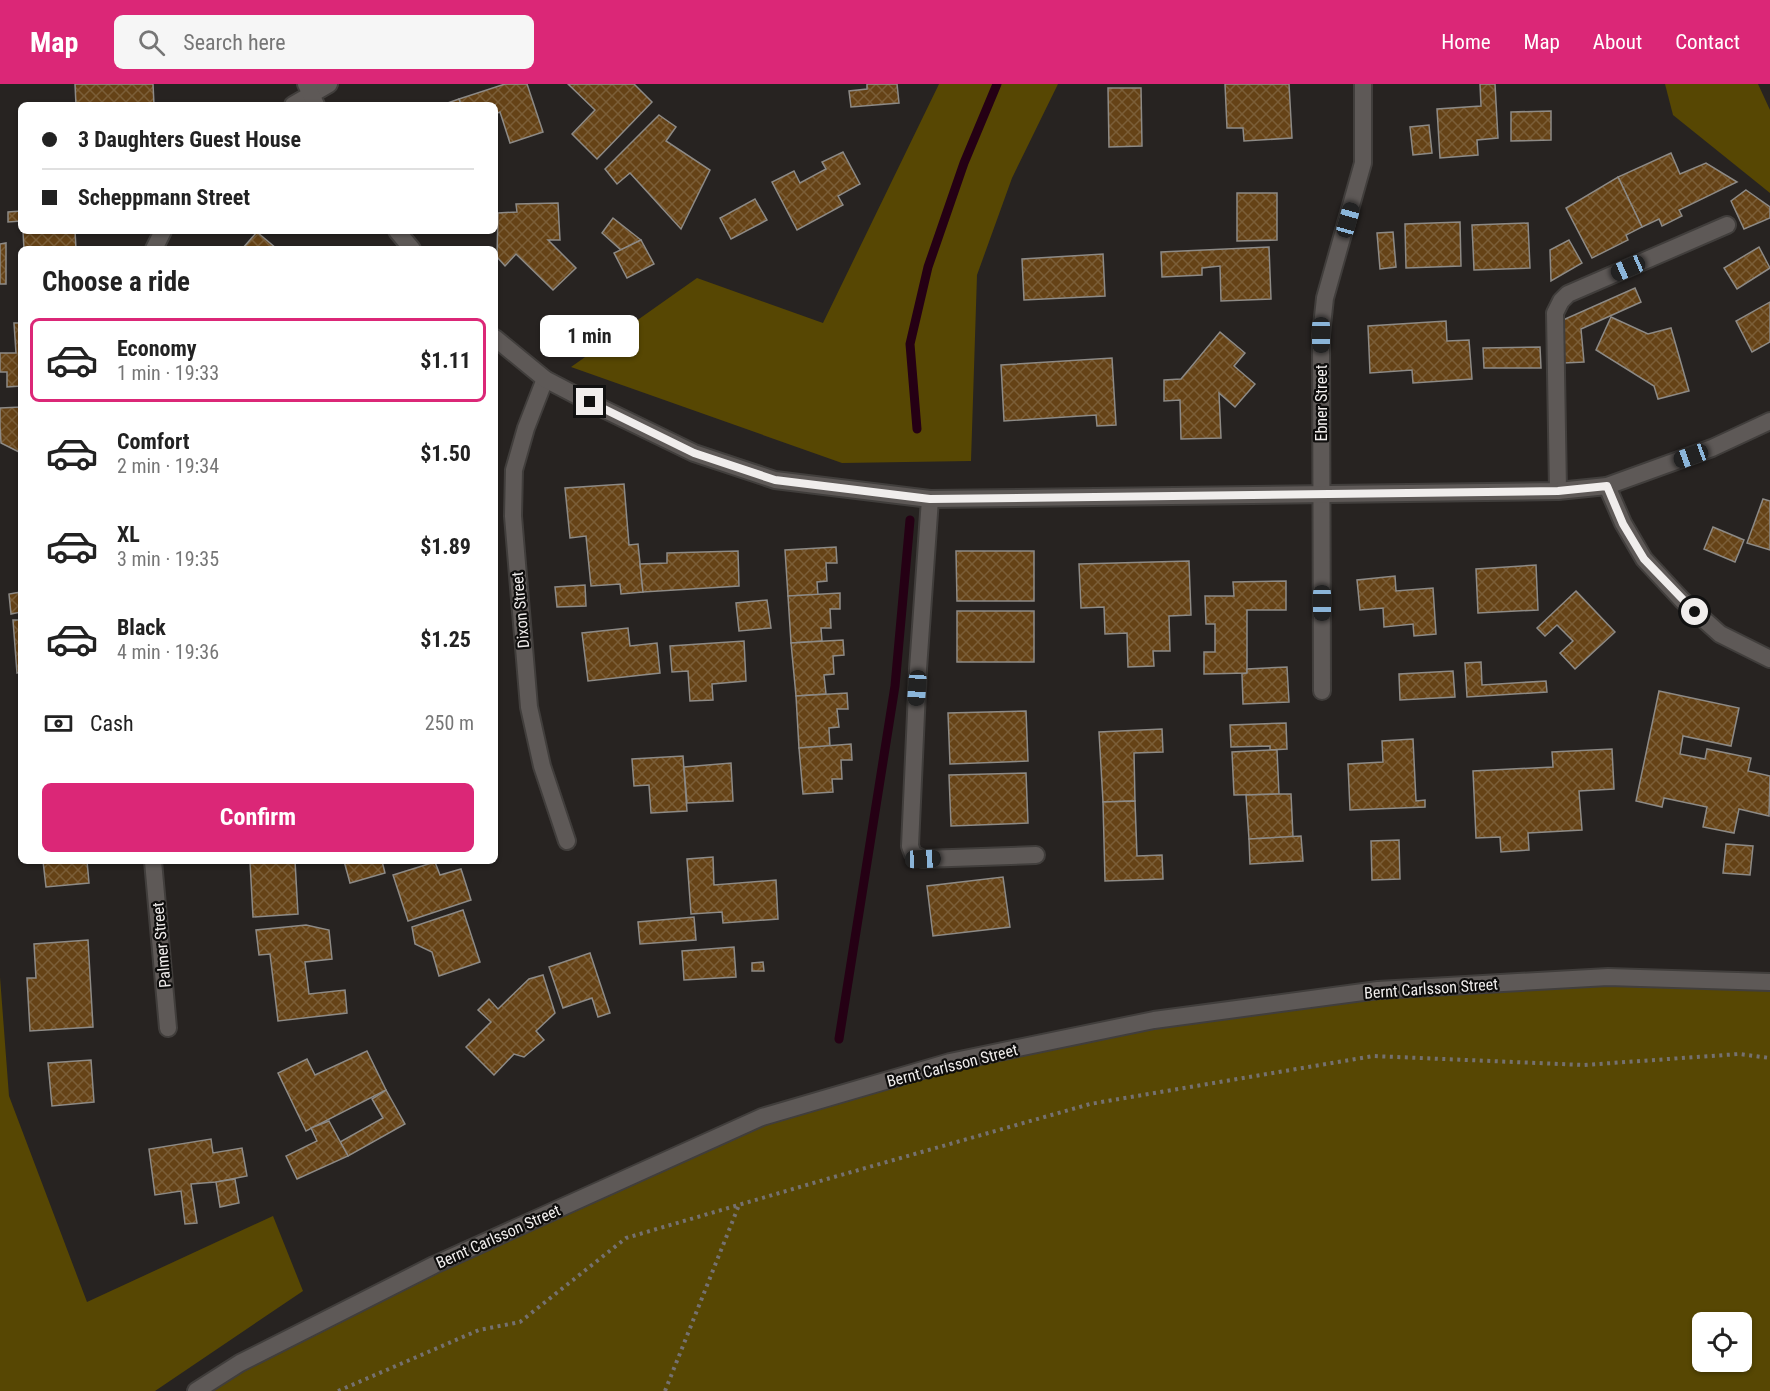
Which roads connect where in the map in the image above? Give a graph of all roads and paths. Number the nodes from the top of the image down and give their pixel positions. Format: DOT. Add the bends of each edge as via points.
graph roads {
  1 [pos="329,84"];
  2 [pos="1363,84"];
  3 [pos="310,94"];
  4 [pos="1727,225"];
  5 [pos="400,234"];
  6 [pos="410,246"];
  7 [pos="498,340"];
  8 [pos="545,379"];
  9 [pos="1770,421"];
  10 [pos="1607,486"];
  11 [pos="1558,491"];
  12 [pos="1322,494"];
  13 [pos="930,499"];
  14 [pos="1770,659"];
  15 [pos="1322,691"];
  16 [pos="567,841"];
  17 [pos="1036,855"];
  18 [pos="153,864"];
  19 [pos="1770,982"];
  20 [pos="168,1028"];
  21 [pos="1770,1058"];
  22 [pos="739,1204"];
  23 [pos="196,1391"];
  24 [pos="338,1391"];
  25 [pos="665,1391"];
  1 -- 3 [label="street"];
  2 -- 12 [label="street, Ebner Street" via="1363,164 1325,298 1322,326"];
  4 -- 11 [label="street" via="1561,300 1555,313"];
  5 -- 6 [label="street"];
  7 -- 8 [label="street"];
  8 -- 13 [label="street" via="694,453 775,480"];
  8 -- 16 [label="street, Dixon Street" via="514,470 513,516 529,707 542,766"];
  9 -- 10 [label="street" via="1712,448"];
  10 -- 11 [label="street"];
  10 -- 14 [label="street" via="1644,559 1682,600 1720,634"];
  11 -- 12 [label="street"];
  12 -- 13 [label="street"];
  12 -- 15 [label="street, Ebner Street"];
  13 -- 17 [label="street" via="910,846 913,854 923,859"];
  18 -- 20 [label="street, Palmer Street"];
  19 -- 23 [label="street, Bernt Carlsson Street" via="1608,977 1378,990 1155,1020 950,1062 762,1117 434,1264 240,1363"];
  21 -- 22 [label="path" via="1739,1054 1584,1065 1373,1056 1090,1104"];
  22 -- 24 [label="path" via="627,1238 520,1322 479,1330"];
  22 -- 25 [label="path"];
}
